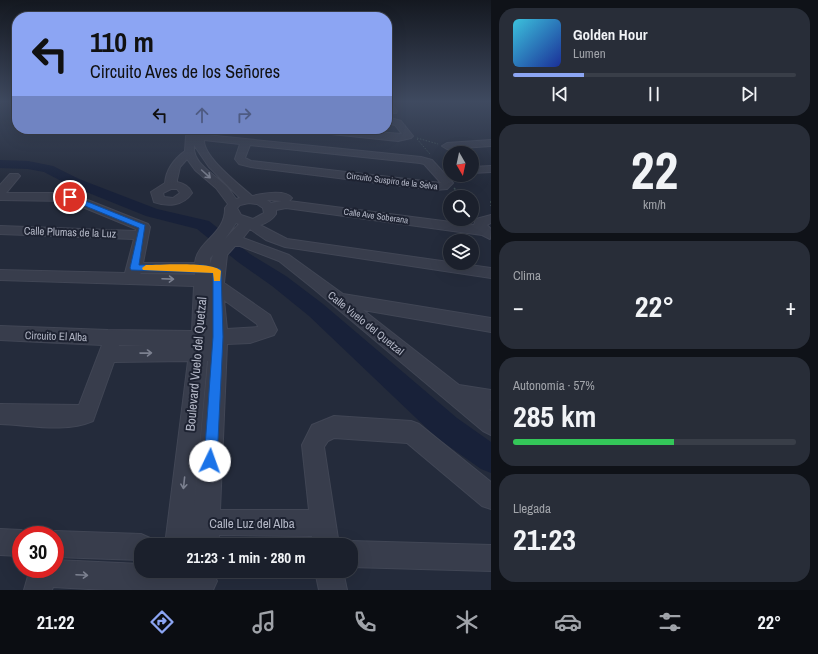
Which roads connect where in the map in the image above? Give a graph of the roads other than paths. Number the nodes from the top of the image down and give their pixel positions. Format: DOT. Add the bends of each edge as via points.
graph roads {
  1 [pos="403,130"];
  2 [pos="362,134"];
  3 [pos="196,135"];
  4 [pos="245,143"];
  5 [pos="491,143"];
  6 [pos="447,146"];
  7 [pos="189,153"];
  8 [pos="322,161"];
  9 [pos="491,168"];
  10 [pos="479,169"];
  11 [pos="14,176"];
  12 [pos="171,186"];
  13 [pos="0,192"];
  14 [pos="0,196"];
  15 [pos="251,199"];
  16 [pos="269,207"];
  17 [pos="241,216"];
  18 [pos="443,218"];
  19 [pos="487,227"];
  20 [pos="0,230"];
  21 [pos="140,235"];
  22 [pos="230,242"];
  23 [pos="133,273"];
  24 [pos="491,273"];
  25 [pos="0,275"];
  26 [pos="210,277"];
  27 [pos="337,300"];
  28 [pos="491,325"];
  29 [pos="0,333"];
  30 [pos="208,345"];
  31 [pos="110,346"];
  32 [pos="453,394"];
  33 [pos="491,400"];
  34 [pos="0,414"];
  35 [pos="491,424"];
  36 [pos="491,497"];
  37 [pos="179,534"];
  38 [pos="206,534"];
  39 [pos="325,534"];
  40 [pos="0,542"];
  41 [pos="12,543"];
  42 [pos="64,544"];
  43 [pos="134,547"];
  44 [pos="358,554"];
  45 [pos="491,558"];
  46 [pos="64,577"];
  47 [pos="330,578"];
  48 [pos="175,580"];
  49 [pos="203,581"];
  50 [pos="333,590"];
  1 -- 2 [label="street" via="408,136 398,138"];
  3 -- 4 [label="street, Circuito Suspiro de la Selva"];
  3 -- 7 [label="street"];
  3 -- 15 [label="street" via="206,159"];
  4 -- 8 [label="street, Circuito Suspiro de la Selva"];
  4 -- 8 [label="street, Circuito Suspiro de la Selva" via="240,159 244,162"];
  5 -- 6 [label="street"];
  7 -- 12 [label="street" via="181,157 171,175"];
  7 -- 17 [label="street, one-way" via="192,161 222,188"];
  8 -- 8 [label="street, Circuito Suspiro de la Selva" via="443,187 447,183 428,162"];
  9 -- 10 [label="street"];
  11 -- 13 [label="street"];
  14 -- 21 [label="street" via="70,197 143,226"];
  15 -- 16 [label="street" via="266,203"];
  15 -- 17 [label="street, Calle Ave Soberana"];
  15 -- 18 [label="street, Calle Ave Soberana" via="268,196"];
  16 -- 17 [label="street" via="270,214 267,218"];
  16 -- 19 [label="street, Calle Ave Soberana" via="286,204"];
  17 -- 22 [label="street, Boulevard Vuelo del Quetzal" via="242,231"];
  17 -- 24 [label="street" via="257,230 285,243"];
  17 -- 26 [label="street, Boulevard Vuelo del Quetzal" via="227,228 203,257"];
  20 -- 21 [label="street, Calle Plumas de la Luz"];
  21 -- 23 [label="street"];
  22 -- 26 [label="street, Boulevard Vuelo del Quetzal" via="220,254"];
  22 -- 27 [label="street, Calle Vuelo del Quetzal" via="242,242 284,258"];
  23 -- 25 [label="street"];
  23 -- 26 [label="street"];
  26 -- 30 [label="street, Boulevard Vuelo del Quetzal"];
  26 -- 30 [label="street, Circuito El Alba" via="264,320 268,330 258,336"];
  27 -- 28 [label="street"];
  27 -- 32 [label="street, Calle Vuelo del Quetzal"];
  29 -- 31 [label="street, Circuito El Alba"];
  30 -- 31 [label="street, Circuito El Alba"];
  30 -- 37 [label="street, Boulevard Vuelo del Quetzal, one-way"];
  30 -- 38 [label="street, Boulevard Vuelo del Quetzal"];
  31 -- 34 [label="street" via="86,414 73,417"];
  32 -- 33 [label="street"];
  32 -- 35 [label="street, Calle Vuelo del Quetzal"];
  36 -- 39 [label="street" via="411,432 334,427 320,433 313,445"];
  37 -- 38 [label="street, Calle Luz del Alba"];
  38 -- 39 [label="street, Calle Luz del Alba"];
  40 -- 41 [label="street"];
  42 -- 43 [label="street"];
  44 -- 45 [label="street"];
  46 -- 48 [label="street, one-way"];
  47 -- 50 [label="street"];
  48 -- 49 [label="street"];
}
